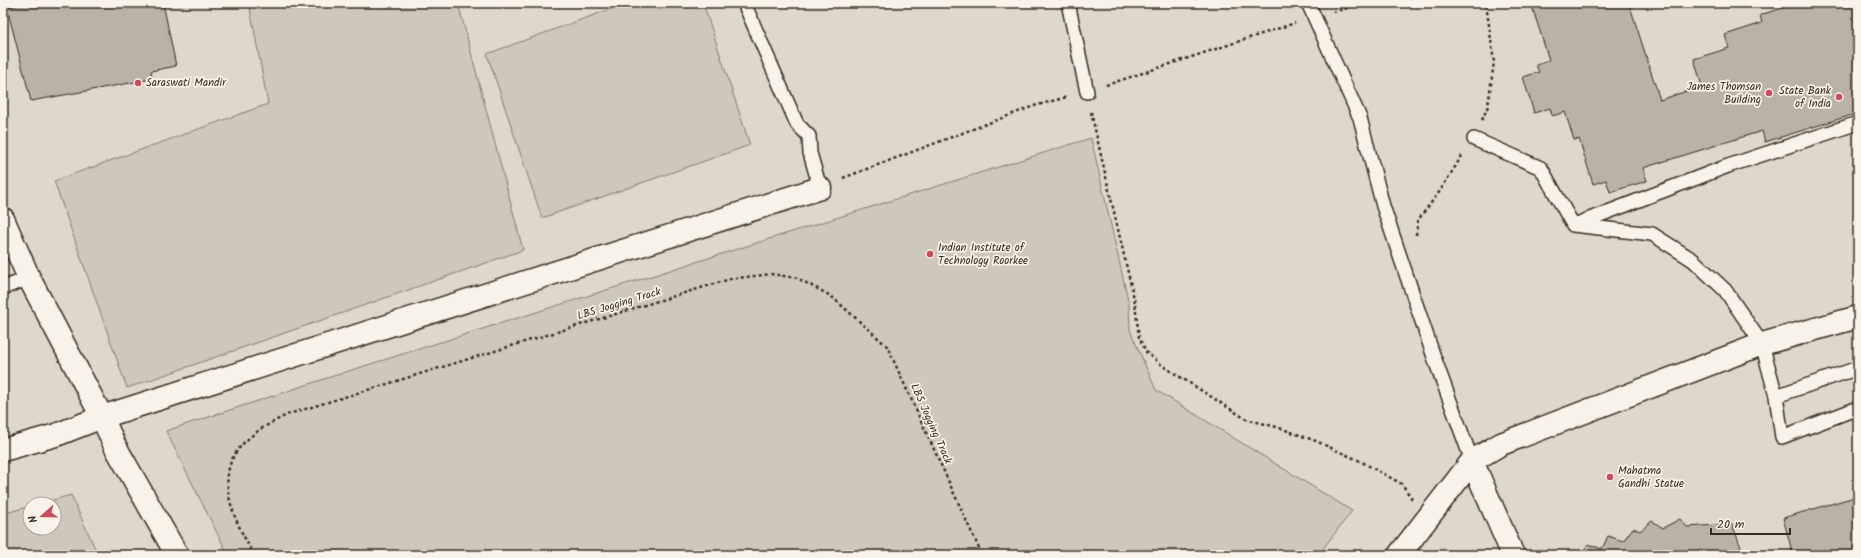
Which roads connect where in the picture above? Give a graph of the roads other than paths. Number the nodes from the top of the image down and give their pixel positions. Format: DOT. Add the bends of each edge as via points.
graph roads {
  1 [pos="744,3"];
  2 [pos="1068,3"];
  3 [pos="1308,3"];
  4 [pos="1087,92"];
  5 [pos="1858,123"];
  6 [pos="1474,139"];
  7 [pos="820,188"];
  8 [pos="3,219"];
  9 [pos="1573,226"];
  10 [pos="29,278"];
  11 [pos="3,288"];
  12 [pos="1858,317"];
  13 [pos="1762,344"];
  14 [pos="1858,368"];
  15 [pos="1776,396"];
  16 [pos="1858,408"];
  17 [pos="102,417"];
  18 [pos="3,450"];
  19 [pos="1472,461"];
  20 [pos="177,555"];
  21 [pos="1399,555"];
  22 [pos="1513,555"];
  1 -- 7 [label="lane" via="797,124 809,136 810,153"];
  2 -- 4 [label="lane"];
  3 -- 19 [label="lane" via="1360,118 1383,206"];
  5 -- 9 [label="lane" via="1728,166"];
  6 -- 9 [label="lane" via="1541,168"];
  7 -- 17 [label="street"];
  8 -- 10 [label="street"];
  9 -- 13 [label="lane" via="1652,234 1681,252 1725,290"];
  10 -- 11 [label="lane"];
  10 -- 17 [label="street"];
  12 -- 13 [label="street"];
  13 -- 15 [label="lane"];
  13 -- 19 [label="street" via="1526,433"];
  14 -- 15 [label="lane"];
  15 -- 16 [label="lane" via="1782,437"];
  17 -- 18 [label="street" via="56,435"];
  17 -- 20 [label="street" via="115,446"];
  19 -- 21 [label="street"];
  19 -- 22 [label="street"];
}
